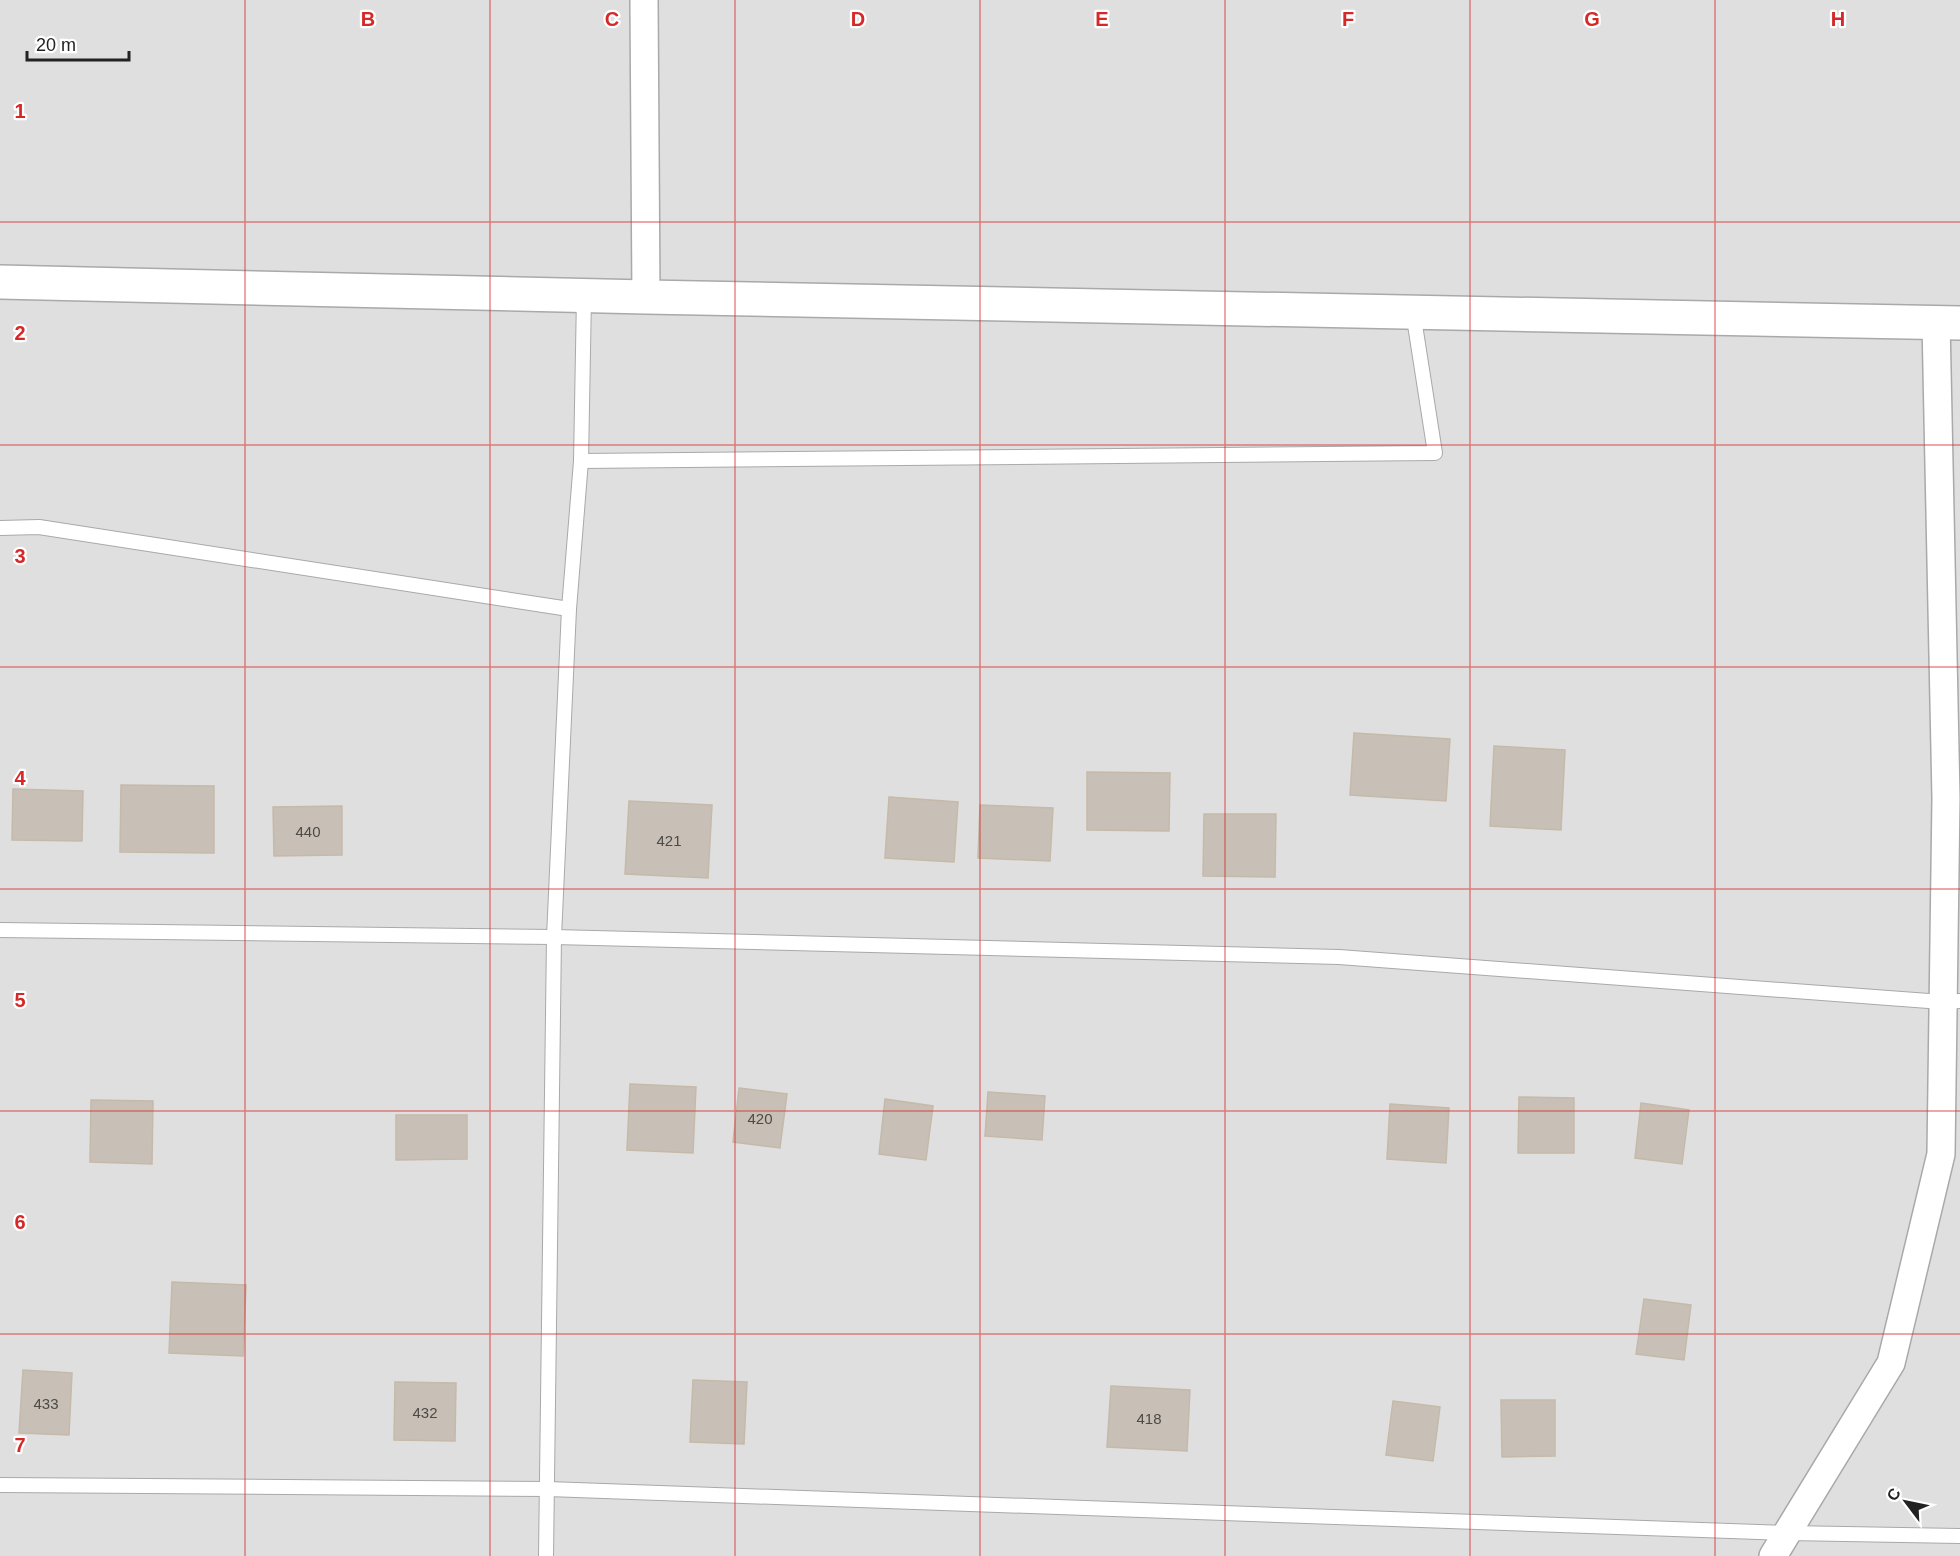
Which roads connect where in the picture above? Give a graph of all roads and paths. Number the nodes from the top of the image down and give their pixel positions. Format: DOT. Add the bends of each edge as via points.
graph roads {
  1 [pos="644,0"];
  2 [pos="0,282"];
  3 [pos="584,296"];
  4 [pos="646,297"];
  5 [pos="1413,312"];
  6 [pos="1948,323"];
  7 [pos="581,461"];
  8 [pos="0,528"];
  9 [pos="569,609"];
  10 [pos="0,930"];
  11 [pos="554,936"];
  12 [pos="1951,1001"];
  13 [pos="0,1485"];
  14 [pos="548,1489"];
  15 [pos="1960,1536"];
  16 [pos="1780,1545"];
  17 [pos="546,1556"];
  1 -- 4 [label="street"];
  2 -- 3 [label="street"];
  3 -- 4 [label="street"];
  3 -- 7 [label="lane"];
  4 -- 5 [label="street"];
  5 -- 6 [label="street"];
  5 -- 7 [label="lane" via="1435,453"];
  6 -- 12 [label="street" via="1946,920"];
  7 -- 9 [label="lane"];
  8 -- 9 [label="lane" via="39,527"];
  9 -- 11 [label="lane"];
  10 -- 11 [label="lane"];
  11 -- 12 [label="lane" via="1339,957"];
  11 -- 14 [label="lane"];
  12 -- 16 [label="street" via="1941,1154 1891,1363"];
  13 -- 14 [label="lane"];
  14 -- 16 [label="lane"];
  14 -- 17 [label="lane"];
  15 -- 16 [label="lane"];
}
